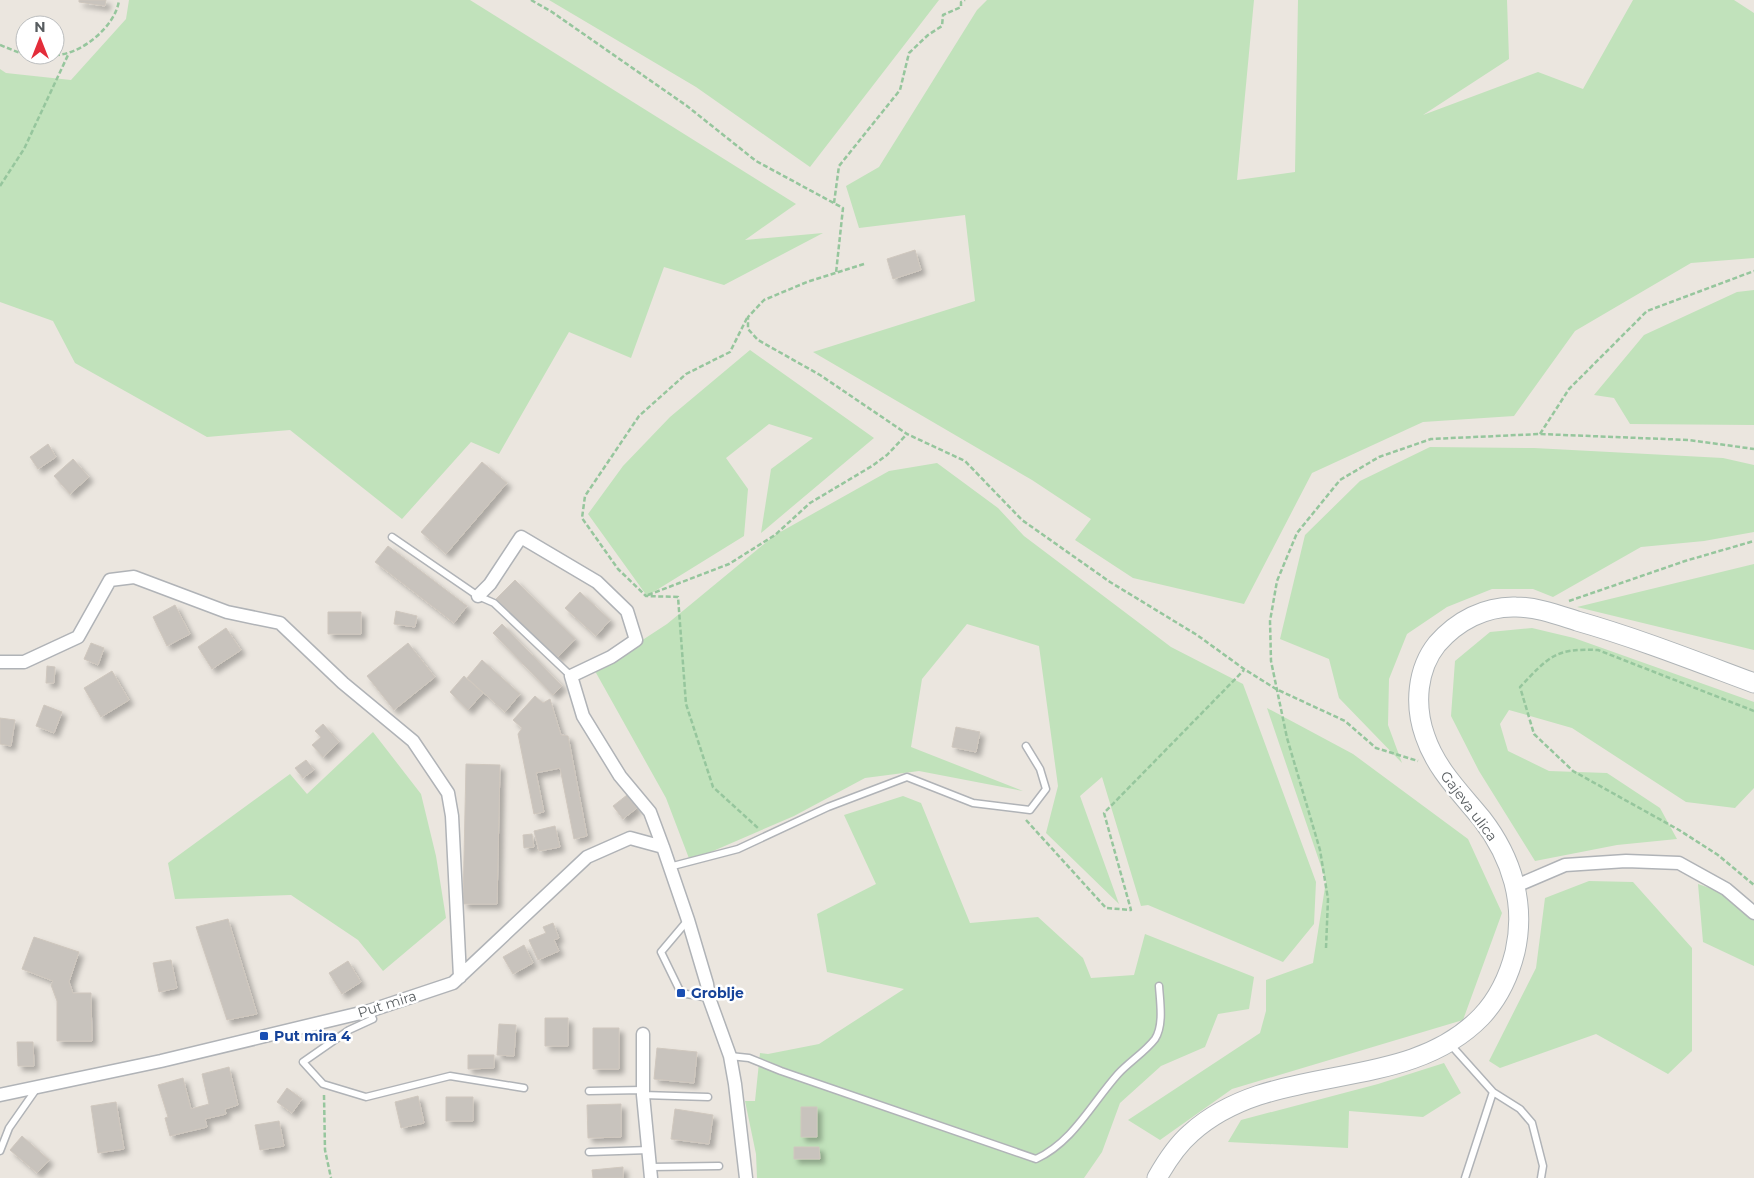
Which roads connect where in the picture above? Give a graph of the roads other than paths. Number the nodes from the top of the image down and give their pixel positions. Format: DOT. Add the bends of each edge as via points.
graph roads {
  1 [pos="392,537"];
  2 [pos="478,596"];
  3 [pos="0,662"];
  4 [pos="571,676"];
  5 [pos="1754,683"];
  6 [pos="1026,746"];
  7 [pos="662,847"];
  8 [pos="670,867"];
  9 [pos="1516,886"];
  10 [pos="1754,913"];
  11 [pos="686,914"];
  12 [pos="460,977"];
  13 [pos="1159,986"];
  14 [pos="708,998"];
  15 [pos="369,1011"];
  16 [pos="643,1034"];
  17 [pos="1449,1043"];
  18 [pos="730,1056"];
  19 [pos="38,1087"];
  20 [pos="524,1088"];
  21 [pos="589,1091"];
  22 [pos="643,1092"];
  23 [pos="1493,1092"];
  24 [pos="0,1095"];
  25 [pos="708,1097"];
  26 [pos="649,1150"];
  27 [pos="0,1151"];
  28 [pos="589,1152"];
  29 [pos="719,1166"];
  30 [pos="651,1173"];
  31 [pos="746,1178"];
  32 [pos="1157,1178"];
  33 [pos="1465,1178"];
  34 [pos="1541,1178"];
  1 -- 2 [label="lane"];
  2 -- 4 [label="lane" via="494,604"];
  2 -- 4 [label="street" via="490,584 521,537 597,582 627,612 636,640 611,657"];
  3 -- 12 [label="street" via="24,662 78,637 110,580 134,577 227,612 280,623 343,683 413,741 448,794 452,816"];
  4 -- 7 [label="street" via="583,716 620,776 650,812"];
  5 -- 9 [label="main road, Gajeva ulica" via="1623,634 1525,608 1493,609 1470,617 1448,631 1429,655 1419,683 1419,711 1424,735 1440,767 1506,856"];
  6 -- 8 [label="lane" via="1040,769 1046,789 1030,810 973,802 907,777 828,806 738,850"];
  7 -- 8 [label="street"];
  7 -- 12 [label="street, Put mira" via="630,838 587,857"];
  8 -- 11 [label="street"];
  9 -- 10 [label="street" via="1565,865 1626,861 1679,863 1726,889"];
  9 -- 17 [label="main road, Gajeva ulica" via="1518,938 1512,965 1500,994 1481,1017"];
  11 -- 14 [label="street" via="708,984"];
  11 -- 14 [label="lane" via="660,952 681,992"];
  12 -- 15 [label="street, Put mira" via="453,983"];
  13 -- 18 [label="lane" via="1160,1027 1155,1039 1118,1073 1079,1125 1036,1159 749,1058"];
  14 -- 18 [label="street"];
  15 -- 19 [label="street, Put mira"];
  15 -- 20 [label="lane" via="372,1019 349,1030 303,1062 323,1084 366,1098 450,1076"];
  16 -- 22 [label="street"];
  17 -- 23 [label="lane"];
  17 -- 32 [label="main road, Gajeva ulica" via="1426,1055 1392,1065 1290,1085 1219,1113 1191,1133"];
  18 -- 31 [label="street"];
  19 -- 24 [label="street, Put mira"];
  19 -- 27 [label="lane" via="9,1128"];
  21 -- 22 [label="lane"];
  22 -- 25 [label="lane"];
  22 -- 26 [label="street"];
  23 -- 33 [label="lane"];
  23 -- 34 [label="lane" via="1520,1108 1532,1123 1543,1166"];
  26 -- 28 [label="lane"];
  26 -- 30 [label="street"];
  29 -- 30 [label="lane"];
}
